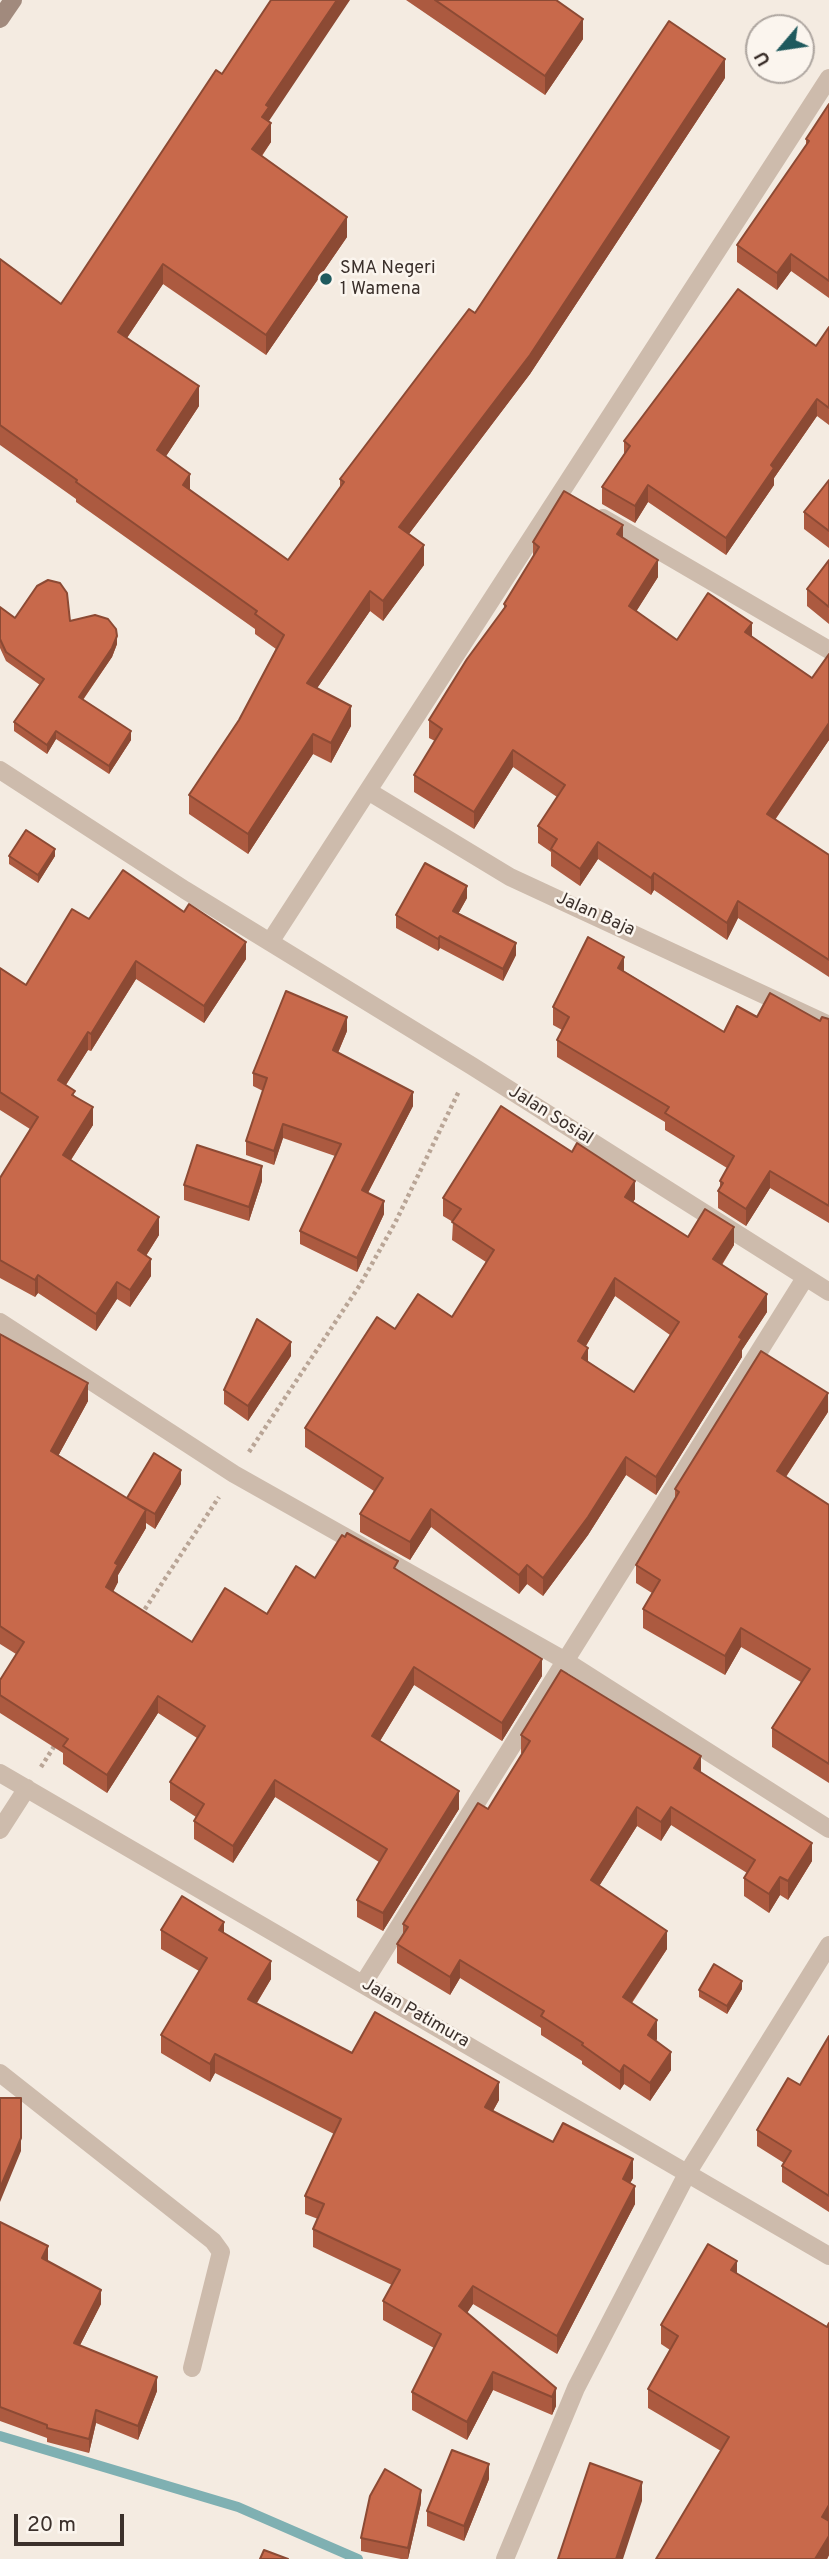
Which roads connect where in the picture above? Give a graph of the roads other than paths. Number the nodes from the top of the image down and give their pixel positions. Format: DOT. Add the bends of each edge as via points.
graph roads {
  1 [pos="13,0"];
  2 [pos="0,19"];
  3 [pos="829,78"];
  4 [pos="573,500"];
  5 [pos="829,650"];
  6 [pos="0,770"];
  7 [pos="368,790"];
  8 [pos="270,942"];
  9 [pos="829,1024"];
  10 [pos="804,1278"];
  11 [pos="829,1292"];
  12 [pos="0,1322"];
  13 [pos="565,1660"];
  14 [pos="0,1773"];
  15 [pos="27,1788"];
  16 [pos="829,1829"];
  17 [pos="0,1830"];
  18 [pos="829,1945"];
  19 [pos="363,1984"];
  20 [pos="0,2073"];
  21 [pos="688,2172"];
  22 [pos="829,2256"];
  23 [pos="192,2368"];
  24 [pos="505,2559"];
  1 -- 2 [label="main road"];
  3 -- 4 [label="street"];
  4 -- 5 [label="street"];
  4 -- 7 [label="street"];
  6 -- 8 [label="street, Jalan Sosial"];
  7 -- 8 [label="street"];
  7 -- 9 [label="street, Jalan Baja" via="510,877"];
  8 -- 10 [label="street, Jalan Sosial"];
  10 -- 11 [label="street, Jalan Sosial"];
  10 -- 13 [label="street"];
  12 -- 13 [label="street" via="234,1474"];
  13 -- 16 [label="street"];
  13 -- 19 [label="street"];
  14 -- 15 [label="street, Jalan Patimura"];
  15 -- 17 [label="street"];
  15 -- 19 [label="street, Jalan Patimura"];
  18 -- 21 [label="street"];
  19 -- 21 [label="street, Jalan Patimura"];
  20 -- 23 [label="street" via="213,2241 221,2252"];
  21 -- 22 [label="street, Jalan Patimura"];
  21 -- 24 [label="street" via="576,2388"];
}
